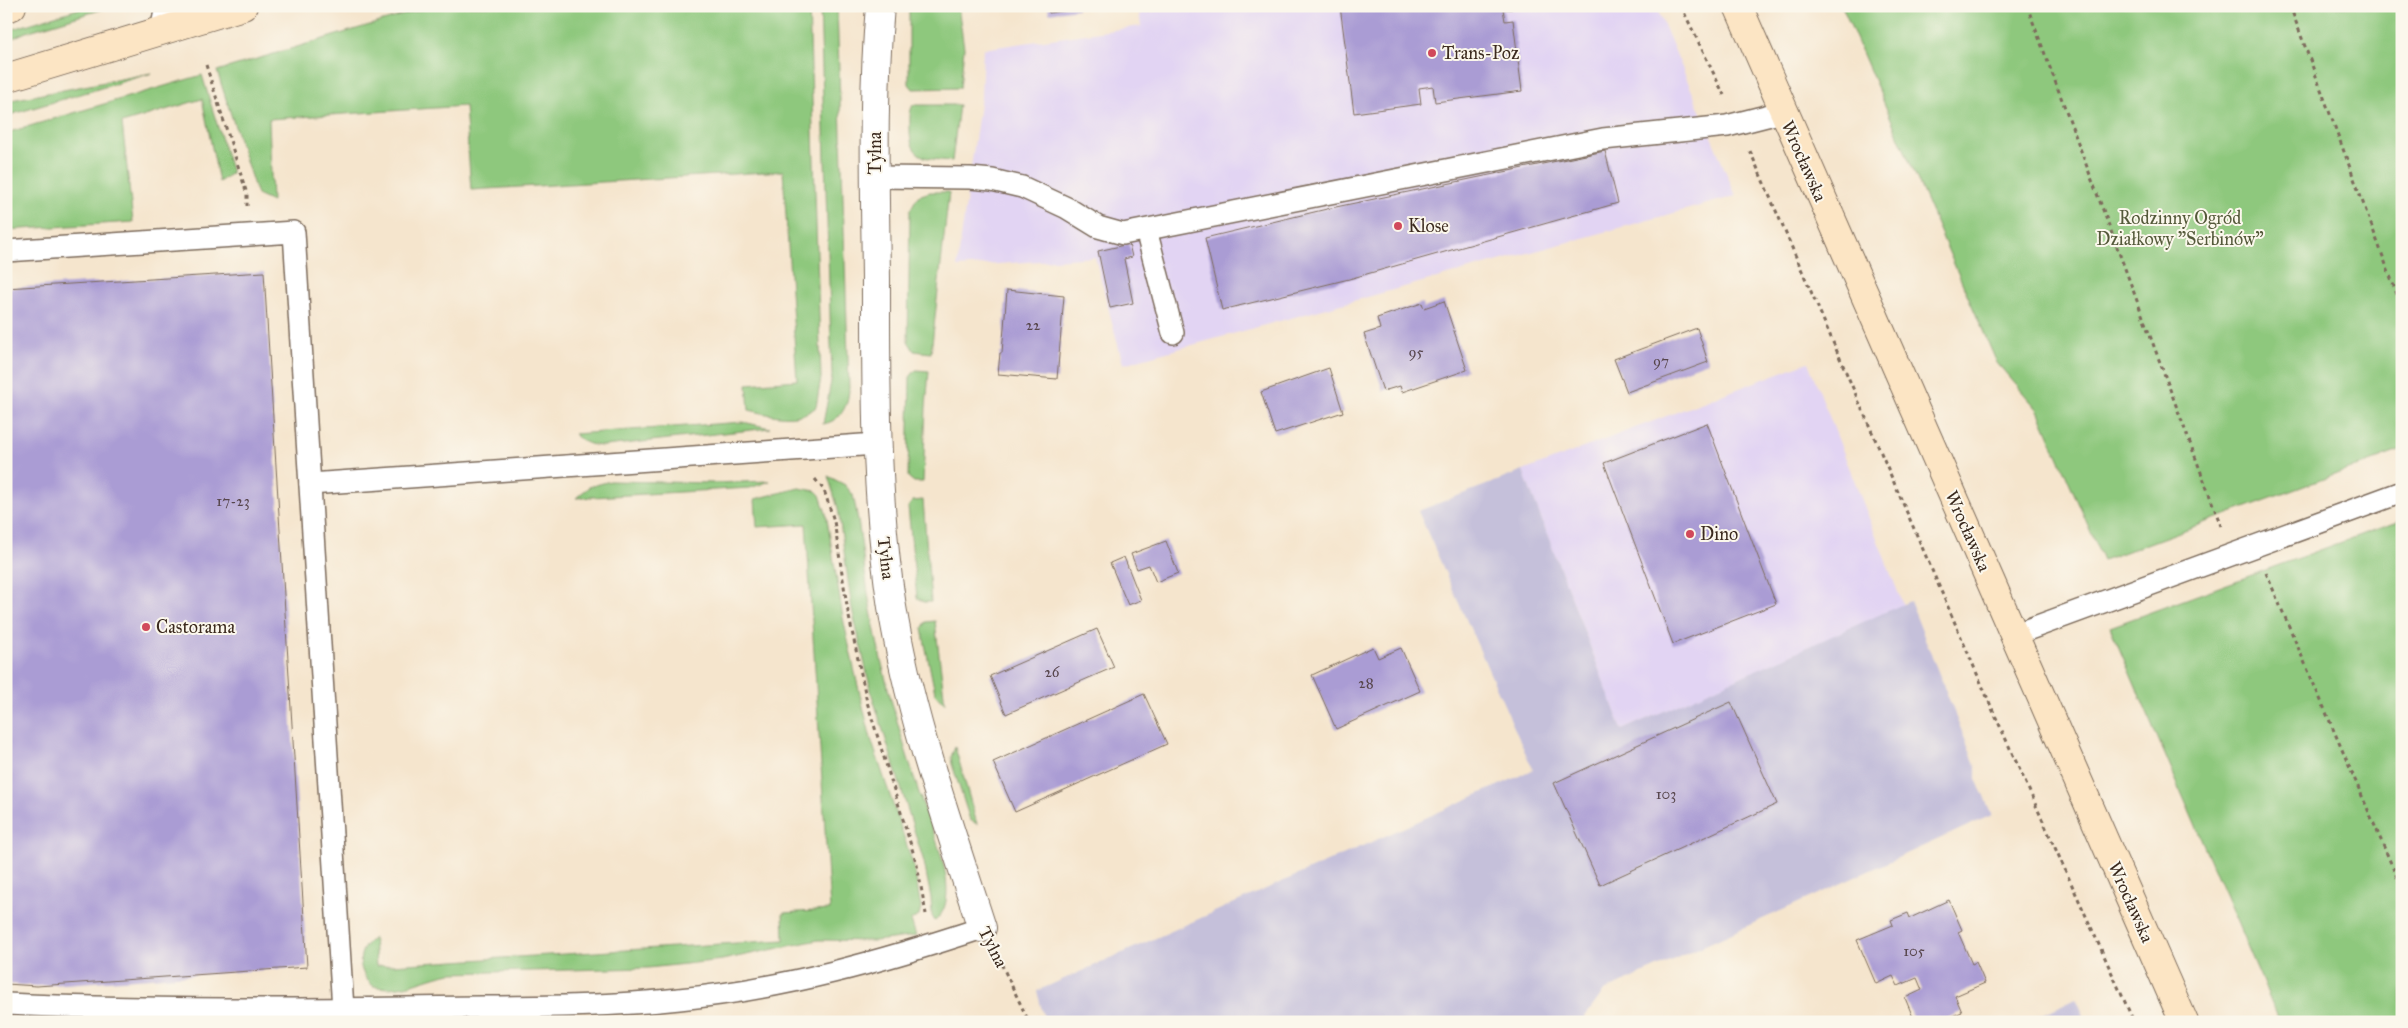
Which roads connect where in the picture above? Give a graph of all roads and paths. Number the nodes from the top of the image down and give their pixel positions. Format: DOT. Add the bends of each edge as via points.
graph roads {
  1 [pos="12,6"];
  2 [pos="243,6"];
  3 [pos="863,6"];
  4 [pos="880,6"];
  5 [pos="1680,6"];
  6 [pos="1732,6"];
  7 [pos="1738,6"];
  8 [pos="2027,6"];
  9 [pos="2290,6"];
  10 [pos="6,8"];
  11 [pos="164,19"];
  12 [pos="1751,40"];
  13 [pos="206,65"];
  14 [pos="874,70"];
  15 [pos="6,78"];
  16 [pos="1782,112"];
  17 [pos="1737,123"];
  18 [pos="875,177"];
  19 [pos="1146,230"];
  20 [pos="247,235"];
  21 [pos="6,252"];
  22 [pos="2402,308"];
  23 [pos="1173,333"];
  24 [pos="876,444"];
  25 [pos="813,477"];
  26 [pos="310,484"];
  27 [pos="2402,492"];
  28 [pos="2255,547"];
  29 [pos="2232,555"];
  30 [pos="2013,635"];
  31 [pos="2402,889"];
  32 [pos="927,917"];
  33 [pos="982,928"];
  34 [pos="6,1004"];
  35 [pos="343,1009"];
  36 [pos="1029,1022"];
  37 [pos="2134,1022"];
  38 [pos="2184,1022"];
  1 -- 10 [label="street"];
  2 -- 11 [label="street"];
  3 -- 14 [label="street, Tylna"];
  4 -- 14 [label="street, Tylna"];
  5 -- 17 [label="path"];
  6 -- 12 [label="street, Wrocławska"];
  7 -- 12 [label="street, Wrocławska"];
  8 -- 29 [label="path"];
  9 -- 22 [label="path"];
  11 -- 15 [label="street"];
  12 -- 16 [label="street, Wrocławska"];
  13 -- 20 [label="path" via="247,194"];
  14 -- 18 [label="street, Tylna"];
  16 -- 17 [label="lane"];
  16 -- 30 [label="street, Wrocławska"];
  17 -- 19 [label="lane" via="1603,139"];
  17 -- 37 [label="path" via="1990,704"];
  18 -- 19 [label="lane" via="992,180 1022,187 1098,227 1123,234"];
  18 -- 24 [label="street, Tylna"];
  19 -- 23 [label="lane"];
  20 -- 21 [label="lane"];
  20 -- 26 [label="lane" via="294,232"];
  24 -- 26 [label="lane"];
  24 -- 33 [label="street, Tylna" via="892,606 907,681"];
  25 -- 32 [label="path" via="824,490 834,521 848,612 867,702 917,865"];
  26 -- 35 [label="lane"];
  27 -- 28 [label="lane"];
  28 -- 29 [label="lane"];
  28 -- 31 [label="path"];
  29 -- 30 [label="lane"];
  30 -- 38 [label="street, Wrocławska"];
  33 -- 35 [label="lane" via="810,979 678,1000 594,1005"];
  33 -- 36 [label="path, Tylna" via="1016,990"];
  34 -- 35 [label="lane"];
}
